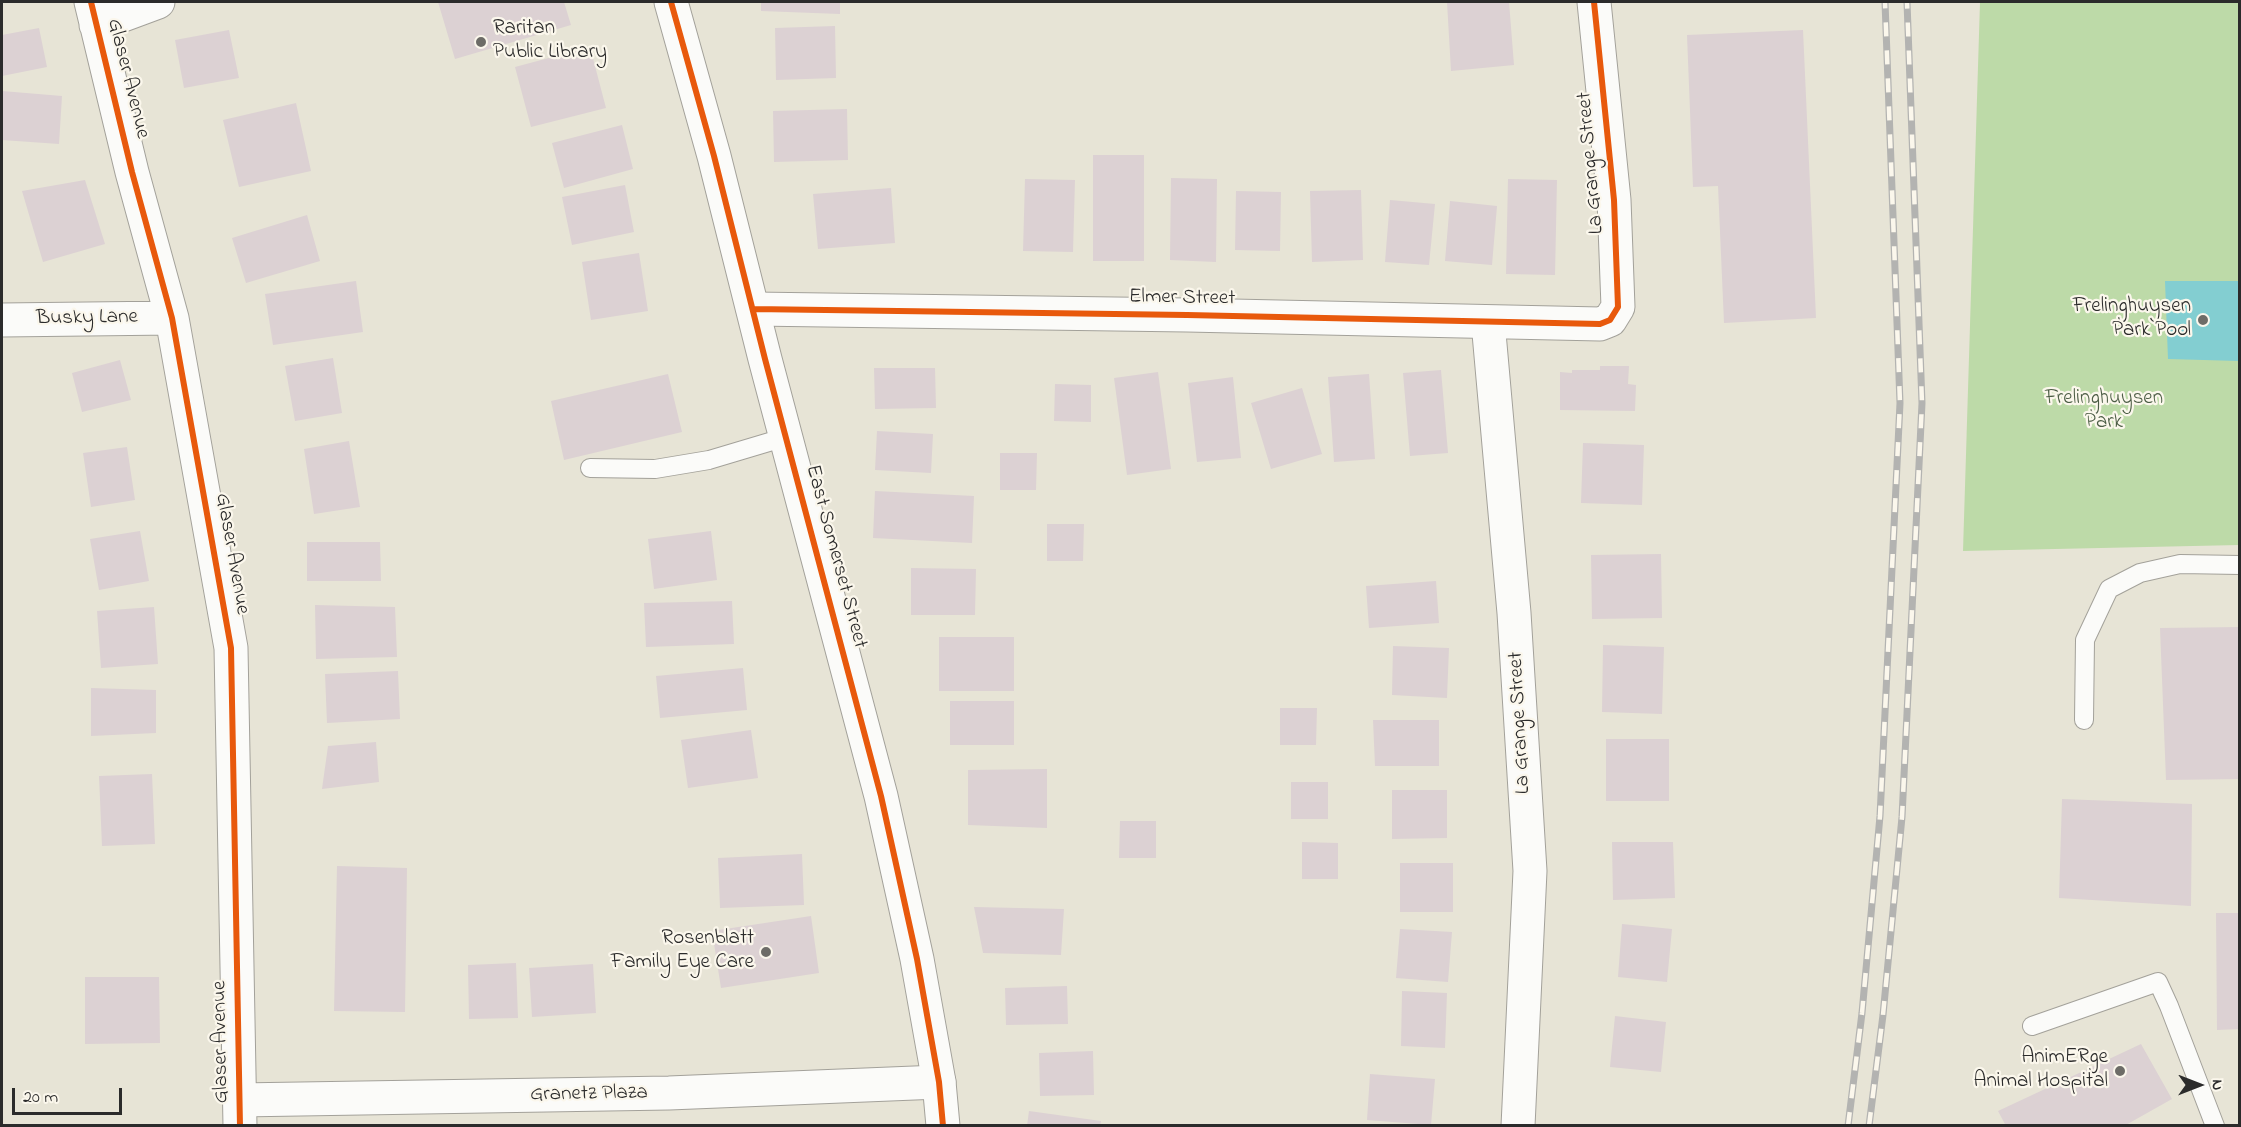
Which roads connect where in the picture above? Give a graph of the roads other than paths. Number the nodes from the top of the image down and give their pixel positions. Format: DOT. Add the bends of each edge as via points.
graph roads {
  1 [pos="158,2"];
  2 [pos="671,2"];
  3 [pos="1594,2"];
  4 [pos="93,13"];
  5 [pos="753,309"];
  6 [pos="172,318"];
  7 [pos="2,320"];
  8 [pos="1610,320"];
  9 [pos="1488,322"];
  10 [pos="786,437"];
  11 [pos="590,468"];
  12 [pos="2240,566"];
  13 [pos="2084,720"];
  14 [pos="2032,1026"];
  15 [pos="939,1082"];
  16 [pos="240,1113"];
  17 [pos="943,1125"];
  18 [pos="1518,1125"];
  19 [pos="2214,1125"];
  1 -- 4 [label="street"];
  2 -- 5 [label="street, East Somerset Street"];
  3 -- 8 [label="street, La Grange Street" via="1614,200 1618,307"];
  4 -- 6 [label="street, Glaser Avenue"];
  5 -- 9 [label="street, Elmer Street"];
  5 -- 10 [label="street, East Somerset Street"];
  6 -- 7 [label="street, Busky Lane"];
  6 -- 16 [label="street, Glaser Avenue" via="231,648"];
  8 -- 9 [label="street, Elmer Street" via="1600,324"];
  9 -- 18 [label="street, La Grange Street" via="1514,613 1530,871"];
  10 -- 11 [label="lane" via="709,460 655,469"];
  10 -- 15 [label="street, East Somerset Street" via="881,796"];
  12 -- 13 [label="lane" via="2180,564 2140,573 2109,589 2085,640"];
  14 -- 19 [label="lane" via="2158,982"];
  15 -- 16 [label="street, Granetz Plaza"];
  15 -- 17 [label="street, East Somerset Street"];
}
